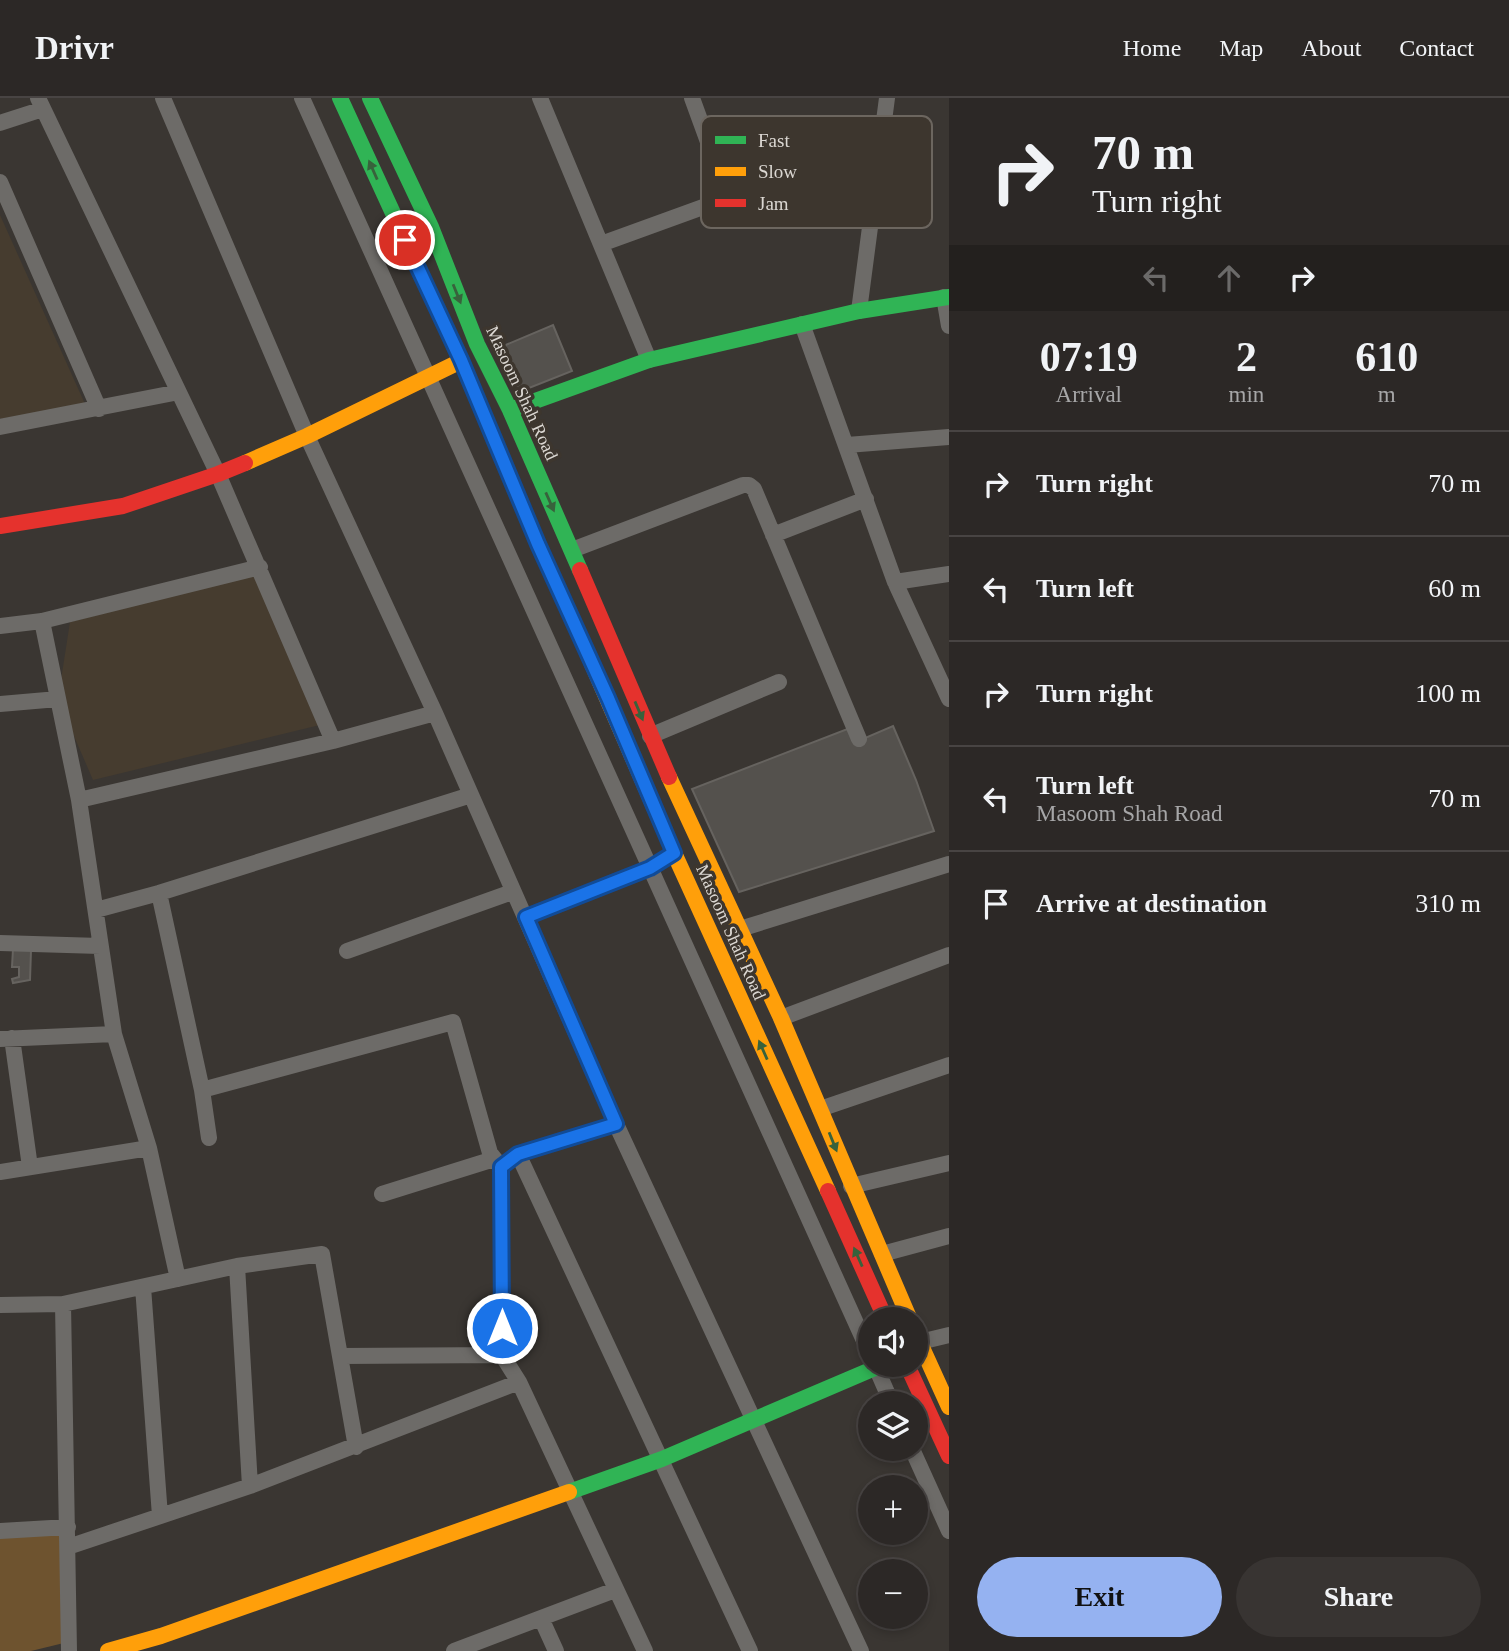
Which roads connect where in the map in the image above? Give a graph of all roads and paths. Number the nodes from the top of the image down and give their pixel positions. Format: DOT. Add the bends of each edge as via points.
graph roads {
  1 [pos="163,98"];
  2 [pos="302,98"];
  3 [pos="340,98"];
  4 [pos="370,98"];
  5 [pos="540,98"];
  6 [pos="692,98"];
  7 [pos="887,98"];
  8 [pos="41,104"];
  9 [pos="885,116"];
  10 [pos="0,123"];
  11 [pos="701,123"];
  12 [pos="0,182"];
  13 [pos="701,208"];
  14 [pos="431,227"];
  15 [pos="870,228"];
  16 [pos="405,240"];
  17 [pos="601,244"];
  18 [pos="946,297"];
  19 [pos="859,311"];
  20 [pos="802,324"];
  21 [pos="949,327"];
  22 [pos="461,360"];
  23 [pos="649,360"];
  24 [pos="428,377"];
  25 [pos="179,392"];
  26 [pos="99,409"];
  27 [pos="510,411"];
  28 [pos="0,427"];
  29 [pos="307,436"];
  30 [pos="949,438"];
  31 [pos="847,445"];
  32 [pos="218,474"];
  33 [pos="866,499"];
  34 [pos="0,526"];
  35 [pos="563,532"];
  36 [pos="774,535"];
  37 [pos="538,544"];
  38 [pos="572,550"];
  39 [pos="260,567"];
  40 [pos="949,574"];
  41 [pos="895,582"];
  42 [pos="42,621"];
  43 [pos="0,626"];
  44 [pos="779,682"];
  45 [pos="58,699"];
  46 [pos="949,699"];
  47 [pos="0,704"];
  48 [pos="435,713"];
  49 [pos="650,736"];
  50 [pos="859,739"];
  51 [pos="333,741"];
  52 [pos="471,795"];
  53 [pos="79,800"];
  54 [pos="674,853"];
  55 [pos="706,857"];
  56 [pos="949,864"];
  57 [pos="650,868"];
  58 [pos="682,870"];
  59 [pos="512,892"];
  60 [pos="159,893"];
  61 [pos="96,910"];
  62 [pos="526,917"];
  63 [pos="740,929"];
  64 [pos="0,943"];
  65 [pos="100,946"];
  66 [pos="346,950"];
  67 [pos="949,955"];
  68 [pos="781,1018"];
  69 [pos="114,1034"];
  70 [pos="6,1039"];
  71 [pos="949,1065"];
  72 [pos="202,1090"];
  73 [pos="820,1110"];
  74 [pos="616,1124"];
  75 [pos="209,1138"];
  76 [pos="149,1148"];
  77 [pos="518,1154"];
  78 [pos="498,1163"];
  79 [pos="949,1163"];
  80 [pos="30,1167"];
  81 [pos="0,1172"];
  82 [pos="851,1186"];
  83 [pos="382,1194"];
  84 [pos="949,1236"];
  85 [pos="882,1254"];
  86 [pos="237,1266"];
  87 [pos="177,1279"];
  88 [pos="143,1287"];
  89 [pos="63,1304"];
  90 [pos="0,1305"];
  91 [pos="880,1307"];
  92 [pos="904,1307"];
  93 [pos="858,1324"];
  94 [pos="949,1335"];
  95 [pos="928,1338"];
  96 [pos="502,1355"];
  97 [pos="341,1356"];
  98 [pos="928,1363"];
  99 [pos="858,1371"];
  100 [pos="912,1377"];
  101 [pos="519,1382"];
  102 [pos="949,1407"];
  103 [pos="754,1418"];
  104 [pos="356,1447"];
  105 [pos="949,1456"];
  106 [pos="662,1459"];
  107 [pos="917,1461"];
  108 [pos="250,1486"];
  109 [pos="570,1493"];
  110 [pos="160,1516"];
  111 [pos="68,1527"];
  112 [pos="0,1531"];
  113 [pos="949,1531"];
  114 [pos="68,1547"];
  115 [pos="615,1590"];
  116 [pos="541,1618"];
  117 [pos="162,1643"];
  118 [pos="69,1651"];
  119 [pos="108,1651"];
  120 [pos="454,1651"];
  121 [pos="556,1651"];
  122 [pos="645,1651"];
  123 [pos="750,1651"];
  124 [pos="861,1651"];
  1 -- 29 [label="street"];
  2 -- 24 [label="street"];
  16 -- 3 [label="main road, Masoom Shah Road, one-way"];
  4 -- 14 [label="main road, Masoom Shah Road"];
  5 -- 17 [label="street"];
  6 -- 11 [label="street"];
  7 -- 9 [label="street"];
  8 -- 10 [label="street"];
  8 -- 25 [label="street"];
  12 -- 26 [label="street"];
  13 -- 17 [label="street"];
  14 -- 16 [label="main road"];
  14 -- 27 [label="main road, Masoom Shah Road, one-way" via="477,344"];
  15 -- 19 [label="street"];
  16 -- 22 [label="main road, Masoom Shah Road"];
  17 -- 23 [label="street"];
  18 -- 19 [label="main road"];
  18 -- 21 [label="street"];
  19 -- 20 [label="main road"];
  20 -- 23 [label="main road"];
  20 -- 31 [label="street"];
  22 -- 24 [label="main road"];
  22 -- 37 [label="main road, Masoom Shah Road"];
  23 -- 27 [label="main road"];
  24 -- 29 [label="main road"];
  24 -- 57 [label="street"];
  25 -- 26 [label="street"];
  25 -- 32 [label="street"];
  26 -- 28 [label="street"];
  27 -- 35 [label="main road, Masoom Shah Road, one-way"];
  29 -- 32 [label="main road"];
  29 -- 48 [label="street"];
  30 -- 31 [label="street"];
  31 -- 33 [label="street"];
  32 -- 34 [label="main road" via="123,506"];
  32 -- 39 [label="street"];
  33 -- 36 [label="street"];
  33 -- 41 [label="street"];
  35 -- 37 [label="main road"];
  35 -- 38 [label="main road, Masoom Shah Road"];
  36 -- 38 [label="street" via="754,489 743,485"];
  36 -- 50 [label="street"];
  37 -- 54 [label="main road, Masoom Shah Road"];
  38 -- 49 [label="main road, Masoom Shah Road, one-way"];
  39 -- 42 [label="street"];
  39 -- 51 [label="street"];
  40 -- 41 [label="street"];
  41 -- 46 [label="street"];
  42 -- 43 [label="street"];
  42 -- 45 [label="street"];
  44 -- 49 [label="street"];
  45 -- 47 [label="street"];
  45 -- 53 [label="street"];
  48 -- 51 [label="street"];
  48 -- 52 [label="street"];
  49 -- 55 [label="main road, Masoom Shah Road"];
  51 -- 53 [label="street"];
  52 -- 59 [label="street"];
  52 -- 60 [label="street"];
  53 -- 61 [label="street"];
  54 -- 57 [label="street"];
  54 -- 58 [label="main road, Masoom Shah Road"];
  55 -- 58 [label="main road"];
  55 -- 63 [label="main road, Masoom Shah Road"];
  56 -- 63 [label="street"];
  57 -- 62 [label="street"];
  57 -- 93 [label="street"];
  91 -- 58 [label="main road, Masoom Shah Road, one-way"];
  59 -- 62 [label="street"];
  59 -- 66 [label="street"];
  60 -- 61 [label="street"];
  60 -- 72 [label="street"];
  61 -- 65 [label="street"];
  62 -- 74 [label="street"];
  63 -- 68 [label="main road, Masoom Shah Road"];
  64 -- 65 [label="street"];
  65 -- 69 [label="street"];
  67 -- 68 [label="street"];
  68 -- 73 [label="main road, Masoom Shah Road"];
  69 -- 70 [label="street"];
  69 -- 76 [label="street"];
  70 -- 80 [label="street"];
  71 -- 73 [label="street"];
  72 -- 75 [label="street"];
  72 -- 78 [label="street" via="453,1022 489,1153"];
  73 -- 82 [label="main road, Masoom Shah Road, one-way"];
  74 -- 77 [label="street"];
  74 -- 103 [label="street"];
  76 -- 80 [label="street"];
  76 -- 87 [label="street"];
  77 -- 78 [label="street"];
  77 -- 106 [label="street"];
  78 -- 83 [label="street"];
  78 -- 96 [label="street"];
  79 -- 82 [label="street"];
  80 -- 81 [label="street"];
  82 -- 85 [label="main road, Masoom Shah Road"];
  84 -- 85 [label="street"];
  85 -- 92 [label="main road, Masoom Shah Road"];
  86 -- 87 [label="street"];
  86 -- 97 [label="street" via="322,1254"];
  86 -- 108 [label="street"];
  87 -- 88 [label="street"];
  88 -- 89 [label="street"];
  88 -- 110 [label="street"];
  89 -- 90 [label="street"];
  89 -- 111 [label="street"];
  94 -- 95 [label="street"];
  96 -- 97 [label="street"];
  96 -- 101 [label="street"];
  97 -- 104 [label="street"];
  98 -- 102 [label="main road"];
  99 -- 103 [label="main road"];
  100 -- 105 [label="main road"];
  101 -- 104 [label="street"];
  101 -- 109 [label="street"];
  103 -- 106 [label="main road"];
  103 -- 124 [label="street"];
  104 -- 108 [label="street"];
  106 -- 109 [label="main road"];
  106 -- 123 [label="street"];
  107 -- 113 [label="street"];
  108 -- 110 [label="street"];
  109 -- 115 [label="street"];
  109 -- 117 [label="main road"];
  110 -- 114 [label="street"];
  111 -- 112 [label="street"];
  111 -- 114 [label="street"];
  114 -- 118 [label="street"];
  115 -- 116 [label="street"];
  115 -- 122 [label="street"];
  116 -- 120 [label="street"];
  116 -- 121 [label="street"];
  117 -- 119 [label="main road"];
}
